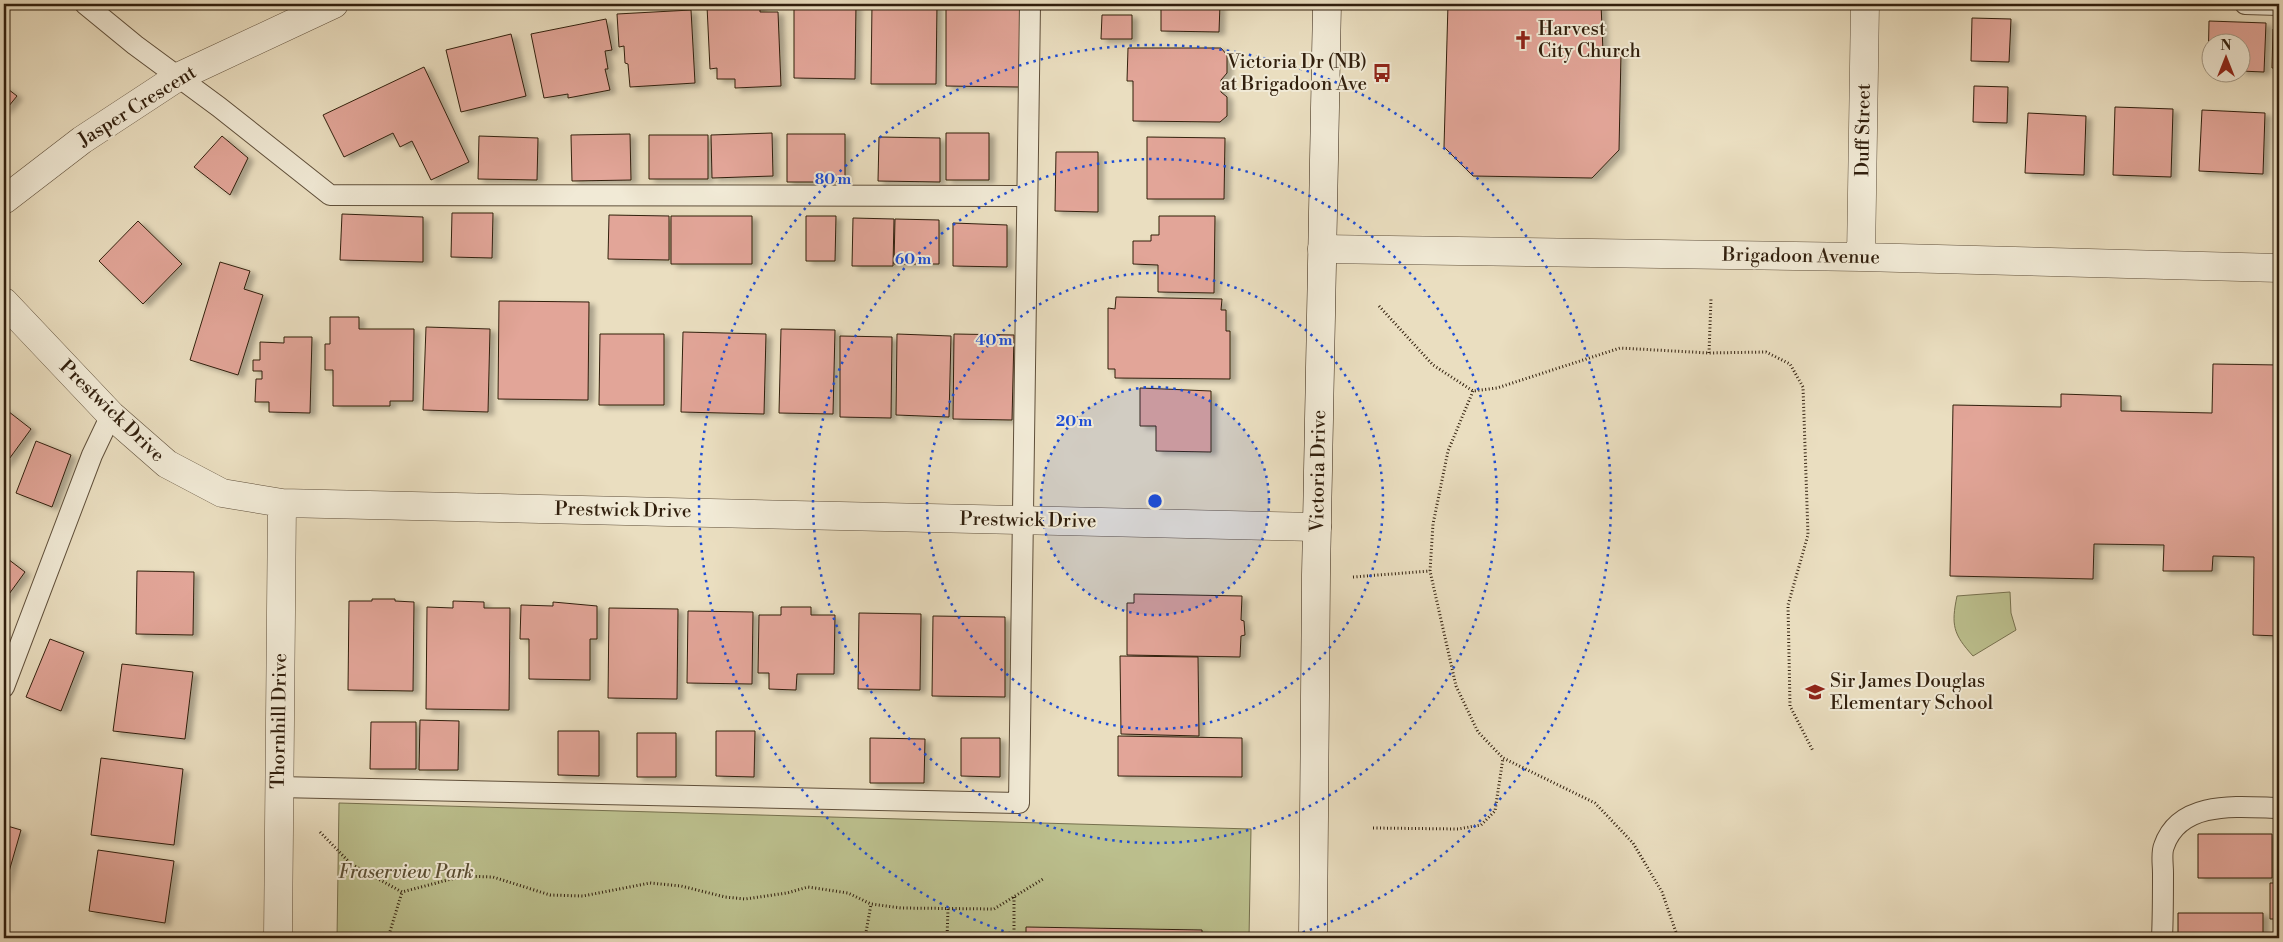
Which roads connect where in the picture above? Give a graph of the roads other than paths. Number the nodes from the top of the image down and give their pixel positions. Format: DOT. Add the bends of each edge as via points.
graph roads {
  1 [pos="85,4"];
  2 [pos="334,4"];
  3 [pos="1030,4"];
  4 [pos="1327,4"];
  5 [pos="1865,4"];
  6 [pos="2245,4"];
  7 [pos="2279,5"];
  8 [pos="178,77"];
  9 [pos="1026,196"];
  10 [pos="4,200"];
  11 [pos="1322,249"];
  12 [pos="1861,257"];
  13 [pos="2279,268"];
  14 [pos="4,302"];
  15 [pos="111,415"];
  16 [pos="282,503"];
  17 [pos="1023,519"];
  18 [pos="1317,527"];
  19 [pos="4,687"];
  20 [pos="278,787"];
  21 [pos="2279,808"];
  22 [pos="278,938"];
  23 [pos="1313,938"];
  24 [pos="2162,938"];
  1 -- 8 [label="lane"];
  2 -- 8 [label="street, Jasper Crescent"];
  3 -- 9 [label="lane"];
  4 -- 11 [label="street, Victoria Drive"];
  5 -- 12 [label="street, Duff Street"];
  6 -- 7 [label="lane"];
  8 -- 9 [label="lane" via="330,195"];
  8 -- 10 [label="street, Jasper Crescent" via="82,140"];
  9 -- 17 [label="lane"];
  11 -- 12 [label="street, Brigadoon Avenue"];
  11 -- 18 [label="street, Victoria Drive"];
  12 -- 13 [label="street, Brigadoon Avenue"];
  14 -- 15 [label="street, Prestwick Drive"];
  15 -- 16 [label="street, Prestwick Drive" via="167,464 222,493"];
  15 -- 19 [label="lane" via="92,455"];
  16 -- 17 [label="street, Prestwick Drive"];
  16 -- 20 [label="street, Thornhill Drive"];
  17 -- 18 [label="street, Prestwick Drive"];
  17 -- 20 [label="lane" via="1020,804"];
  18 -- 23 [label="street, Victoria Drive"];
  20 -- 22 [label="street, Thornhill Drive"];
  21 -- 24 [label="lane" via="2201,810 2183,819 2170,833 2163,847"];
}
